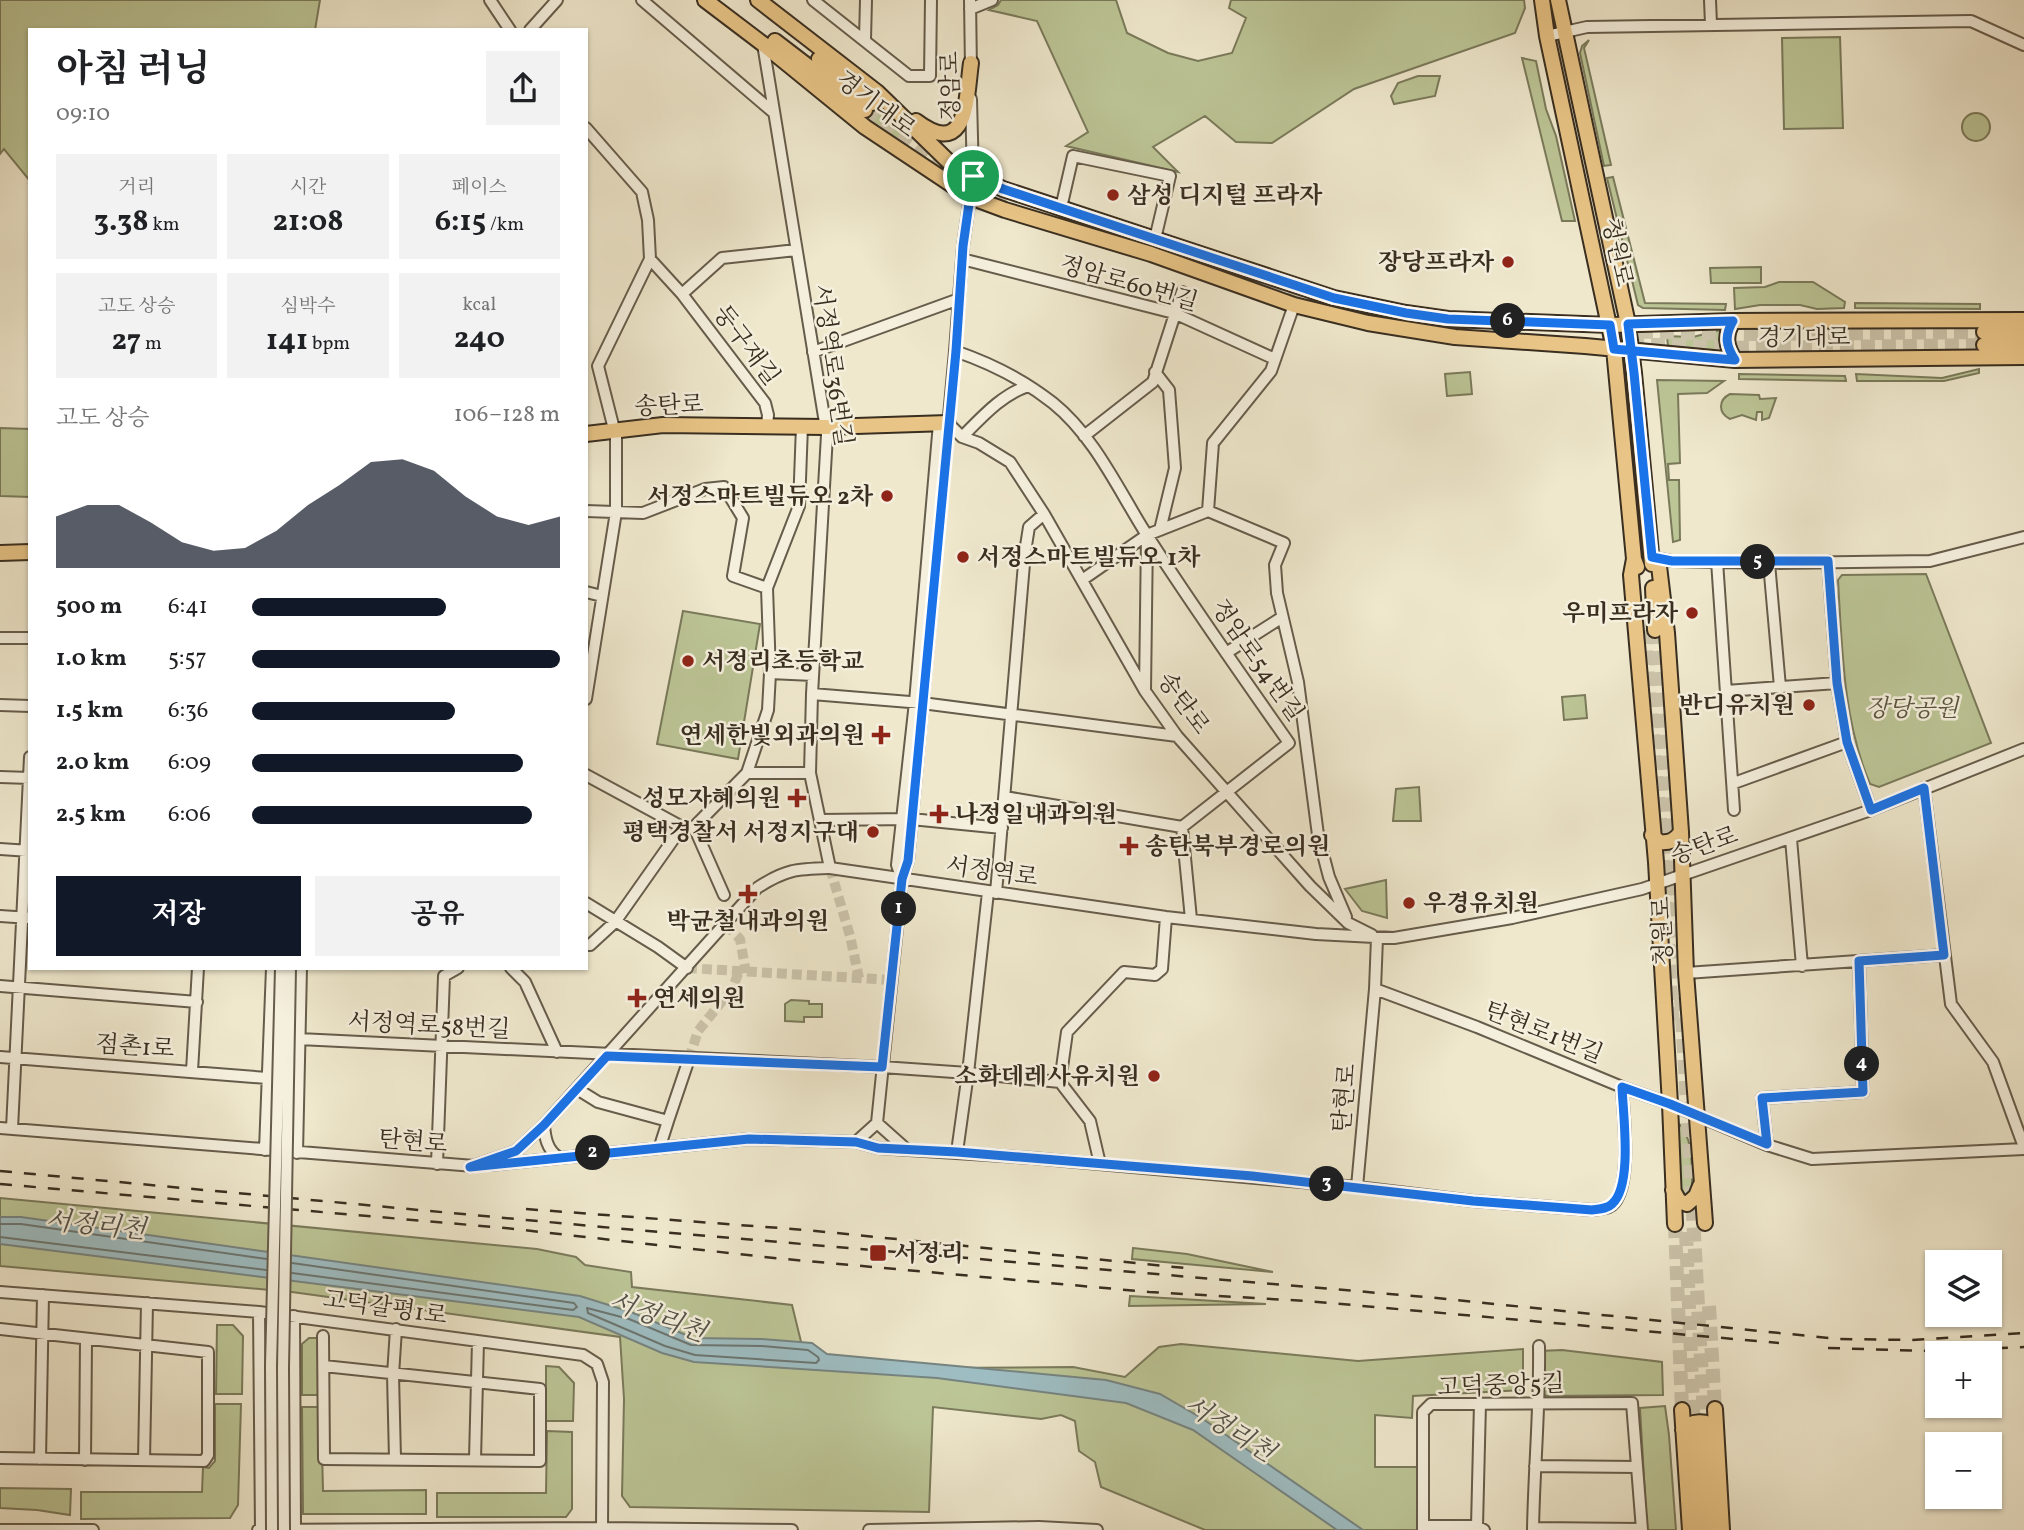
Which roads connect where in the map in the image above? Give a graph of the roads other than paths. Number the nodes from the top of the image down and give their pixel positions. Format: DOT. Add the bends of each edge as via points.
graph roads {
  1 [pos="490,0"];
  2 [pos="557,0"];
  3 [pos="642,0"];
  4 [pos="705,0"];
  5 [pos="721,0"];
  6 [pos="744,0"];
  7 [pos="758,0"];
  8 [pos="813,0"];
  9 [pos="866,0"];
  10 [pos="931,0"];
  11 [pos="992,0"];
  12 [pos="1542,0"];
  13 [pos="1558,0"];
  14 [pos="1710,0"];
  15 [pos="970,4"];
  16 [pos="1711,24"];
  17 [pos="509,28"];
  18 [pos="532,28"];
  19 [pos="1564,33"];
  20 [pos="1547,36"];
  21 [pos="865,39"];
  22 [pos="763,44"];
  23 [pos="2024,45"];
  24 [pos="971,63"];
  25 [pos="871,102"];
  26 [pos="773,112"];
  27 [pos="588,130"];
  28 [pos="973,176"];
  29 [pos="970,197"];
  30 [pos="1061,208"];
  31 [pos="1154,239"];
  32 [pos="796,250"];
  33 [pos="650,259"];
  34 [pos="962,259"];
  35 [pos="1182,292"];
  36 [pos="682,294"];
  37 [pos="959,299"];
  38 [pos="1294,305"];
  39 [pos="1174,313"];
  40 [pos="2024,320"];
  41 [pos="1733,321"];
  42 [pos="1628,324"];
  43 [pos="1610,325"];
  44 [pos="2024,332"];
  45 [pos="2024,345"];
  46 [pos="1614,349"];
  47 [pos="956,351"];
  48 [pos="1632,351"];
  49 [pos="813,352"];
  50 [pos="2024,357"];
  51 [pos="1275,359"];
  52 [pos="1735,360"];
  53 [pos="1155,372"];
  54 [pos="1028,386"];
  55 [pos="767,426"];
  56 [pos="943,428"];
  57 [pos="801,430"];
  58 [pos="826,431"];
  59 [pos="588,434"];
  60 [pos="615,434"];
  61 [pos="1084,436"];
  62 [pos="962,437"];
  63 [pos="588,441"];
  64 [pos="588,511"];
  65 [pos="1208,511"];
  66 [pos="616,512"];
  67 [pos="1044,514"];
  68 [pos="1160,530"];
  69 [pos="1147,535"];
  70 [pos="2024,537"];
  71 [pos="28,552"];
  72 [pos="0,553"];
  73 [pos="1652,557"];
  74 [pos="1634,559"];
  75 [pos="1717,561"];
  76 [pos="1828,561"];
  77 [pos="1769,563"];
  78 [pos="1082,580"];
  79 [pos="767,588"];
  80 [pos="588,593"];
  81 [pos="602,596"];
  82 [pos="1281,618"];
  83 [pos="0,638"];
  84 [pos="28,638"];
  85 [pos="1226,653"];
  86 [pos="770,673"];
  87 [pos="813,675"];
  88 [pos="1837,683"];
  89 [pos="588,686"];
  90 [pos="1780,687"];
  91 [pos="1144,691"];
  92 [pos="1726,691"];
  93 [pos="811,694"];
  94 [pos="919,703"];
  95 [pos="0,705"];
  96 [pos="28,706"];
  97 [pos="1013,714"];
  98 [pos="1177,736"];
  99 [pos="1847,742"];
  100 [pos="2024,749"];
  101 [pos="747,773"];
  102 [pos="810,773"];
  103 [pos="588,776"];
  104 [pos="0,777"];
  105 [pos="28,778"];
  106 [pos="1734,783"];
  107 [pos="1924,788"];
  108 [pos="1227,793"];
  109 [pos="1005,797"];
  110 [pos="1734,810"];
  111 [pos="1871,810"];
  112 [pos="28,814"];
  113 [pos="907,819"];
  114 [pos="820,820"];
  115 [pos="688,827"];
  116 [pos="1182,827"];
  117 [pos="1002,828"];
  118 [pos="1681,832"];
  119 [pos="1653,835"];
  120 [pos="1791,839"];
  121 [pos="0,849"];
  122 [pos="27,851"];
  123 [pos="830,868"];
  124 [pos="1683,876"];
  125 [pos="902,879"];
  126 [pos="1656,885"];
  127 [pos="992,892"];
  128 [pos="724,895"];
  129 [pos="588,904"];
  130 [pos="0,916"];
  131 [pos="1167,917"];
  132 [pos="26,918"];
  133 [pos="1191,919"];
  134 [pos="615,922"];
  135 [pos="1348,923"];
  136 [pos="1377,938"];
  137 [pos="588,945"];
  138 [pos="1944,955"];
  139 [pos="1859,961"];
  140 [pos="1802,965"];
  141 [pos="687,968"];
  142 [pos="198,970"];
  143 [pos="272,970"];
  144 [pos="281,970"];
  145 [pos="290,970"];
  146 [pos="301,970"];
  147 [pos="454,970"];
  148 [pos="513,970"];
  149 [pos="1686,973"];
  150 [pos="0,986"];
  151 [pos="18,988"];
  152 [pos="1375,989"];
  153 [pos="197,1002"];
  154 [pos="299,1039"];
  155 [pos="441,1047"];
  156 [pos="557,1052"];
  157 [pos="607,1056"];
  158 [pos="0,1057"];
  159 [pos="15,1058"];
  160 [pos="689,1059"];
  161 [pos="882,1067"];
  162 [pos="192,1070"];
  163 [pos="968,1073"];
  164 [pos="267,1078"];
  165 [pos="1060,1082"];
  166 [pos="1622,1087"];
  167 [pos="577,1089"];
  168 [pos="1670,1104"];
  169 [pos="1696,1116"];
  170 [pos="668,1121"];
  171 [pos="877,1123"];
  172 [pos="544,1125"];
  173 [pos="6,1129"];
  174 [pos="891,1134"];
  175 [pos="856,1142"];
  176 [pos="1767,1144"];
  177 [pos="660,1146"];
  178 [pos="2024,1148"];
  179 [pos="888,1149"];
  180 [pos="905,1149"];
  181 [pos="265,1150"];
  182 [pos="957,1152"];
  183 [pos="297,1153"];
  184 [pos="558,1157"];
  185 [pos="437,1164"];
  186 [pos="1100,1164"];
  187 [pos="470,1167"];
  188 [pos="1700,1186"];
  189 [pos="1357,1187"];
  190 [pos="1673,1190"];
  191 [pos="1704,1223"];
  192 [pos="1675,1224"];
  193 [pos="0,1292"];
  194 [pos="43,1295"];
  195 [pos="147,1303"];
  196 [pos="259,1312"];
  197 [pos="294,1316"];
  198 [pos="0,1329"];
  199 [pos="396,1329"];
  200 [pos="41,1334"];
  201 [pos="323,1336"];
  202 [pos="86,1340"];
  203 [pos="478,1342"];
  204 [pos="145,1345"];
  205 [pos="1539,1346"];
  206 [pos="324,1366"];
  207 [pos="393,1375"];
  208 [pos="476,1384"];
  209 [pos="258,1395"];
  210 [pos="293,1395"];
  211 [pos="1480,1403"];
  212 [pos="1540,1404"];
  213 [pos="1715,1409"];
  214 [pos="1682,1410"];
  215 [pos="1700,1431"];
  216 [pos="0,1458"];
  217 [pos="40,1459"];
  218 [pos="395,1459"];
  219 [pos="475,1459"];
  220 [pos="85,1460"];
  221 [pos="144,1460"];
  222 [pos="1535,1466"];
  223 [pos="1637,1467"];
  224 [pos="1423,1528"];
  225 [pos="1481,1528"];
  226 [pos="602,1529"];
  227 [pos="1533,1529"];
  228 [pos="0,1530"];
  229 [pos="93,1530"];
  230 [pos="259,1530"];
  231 [pos="272,1530"];
  232 [pos="284,1530"];
  233 [pos="295,1530"];
  234 [pos="792,1530"];
  235 [pos="869,1530"];
  236 [pos="1097,1530"];
  237 [pos="1642,1530"];
  238 [pos="1690,1530"];
  239 [pos="1700,1530"];
  240 [pos="1711,1530"];
  241 [pos="1722,1530"];
  1 -- 17 [label="street"];
  2 -- 18 [label="street"];
  3 -- 26 [label="street"];
  4 -- 22 [label="main road, 경기대로"];
  5 -- 25 [label="main road, 경기대로"];
  6 -- 25 [label="main road, 경기대로"];
  7 -- 25 [label="main road, 경기대로"];
  8 -- 21 [label="street"];
  9 -- 21 [label="street"];
  10 -- 21 [label="street" via="930,76 909,76"];
  11 -- 15 [label="street, 정암로"];
  12 -- 20 [label="main road, 청원로"];
  13 -- 19 [label="main road, 청원로"];
  14 -- 16 [label="street"];
  15 -- 24 [label="street, 정암로"];
  16 -- 19 [label="street" via="1587,27"];
  16 -- 23 [label="street" via="1971,21"];
  19 -- 20 [label="street"];
  19 -- 42 [label="main road, 청원로"];
  20 -- 43 [label="main road, 청원로"];
  22 -- 26 [label="street, 서정역로36번길"];
  22 -- 29 [label="main road, 경기대로" via="865,127"];
  24 -- 25 [label="main road" via="963,116 947,135 933,134"];
  24 -- 28 [label="street, 정암로"];
  25 -- 28 [label="main road, 경기대로"];
  26 -- 32 [label="street, 서정역로36번길"];
  27 -- 33 [label="street" via="642,192"];
  28 -- 29 [label="street, 정암로"];
  28 -- 30 [label="main road, 경기대로"];
  29 -- 34 [label="street, 정암로"];
  29 -- 38 [label="main road, 경기대로"];
  30 -- 31 [label="main road, 경기대로"];
  30 -- 31 [label="street" via="1073,156 1170,176"];
  31 -- 43 [label="main road, 경기대로" via="1334,298 1406,313 1448,319"];
  32 -- 36 [label="street, 둥구재길" via="722,258"];
  32 -- 49 [label="street, 서정역로36번길"];
  33 -- 36 [label="street, 둥구재길"];
  33 -- 60 [label="street" via="598,366"];
  34 -- 37 [label="street, 정암로"];
  34 -- 39 [label="street, 정암로60번길"];
  35 -- 39 [label="street"];
  36 -- 55 [label="street, 둥구재길" via="765,403"];
  37 -- 47 [label="street, 정암로"];
  37 -- 49 [label="street"];
  38 -- 46 [label="main road, 경기대로" via="1429,334"];
  38 -- 51 [label="street"];
  39 -- 51 [label="street, 정암로60번길"];
  39 -- 53 [label="street"];
  40 -- 41 [label="main road, 경기대로"];
  41 -- 42 [label="main road, 경기대로"];
  41 -- 52 [label="main road" via="1726,341"];
  42 -- 43 [label="main road, 경기대로"];
  42 -- 48 [label="main road, 청원로"];
  43 -- 46 [label="main road, 청원로"];
  44 -- 45 [label="main road" via="1984,339"];
  46 -- 48 [label="main road, 경기대로"];
  46 -- 74 [label="main road, 청원로"];
  47 -- 54 [label="street, 정암로54번길" via="987,362"];
  47 -- 56 [label="street, 정암로"];
  48 -- 52 [label="main road, 경기대로"];
  48 -- 73 [label="main road, 청원로"];
  49 -- 58 [label="street, 서정역로36번길"];
  50 -- 52 [label="main road, 경기대로"];
  51 -- 65 [label="street" via="1271,371 1213,443"];
  53 -- 61 [label="street" via="1153,382"];
  53 -- 68 [label="street" via="1169,390 1175,468"];
  54 -- 61 [label="street, 정암로54번길" via="1054,404"];
  54 -- 62 [label="street" via="991,408"];
  55 -- 57 [label="main road, 송탄로"];
  55 -- 60 [label="main road, 송탄로" via="663,425"];
  56 -- 58 [label="main road, 송탄로"];
  56 -- 62 [label="street, 송탄로"];
  56 -- 94 [label="street, 정암로"];
  57 -- 58 [label="main road, 송탄로"];
  57 -- 60 [label="main road, 송탄로"];
  57 -- 79 [label="street" via="799,506"];
  58 -- 87 [label="street, 서정역로36번길"];
  59 -- 60 [label="main road, 송탄로"];
  60 -- 63 [label="main road, 송탄로"];
  60 -- 66 [label="street"];
  61 -- 69 [label="street, 정암로54번길"];
  62 -- 67 [label="street, 송탄로" via="1010,462"];
  64 -- 66 [label="street"];
  65 -- 68 [label="street"];
  65 -- 82 [label="street" via="1284,543 1275,565"];
  66 -- 79 [label="street" via="643,513 705,489 724,487 743,518 733,576"];
  66 -- 81 [label="street"];
  67 -- 78 [label="street, 송탄로"];
  67 -- 97 [label="street" via="1029,527 1025,552"];
  68 -- 69 [label="street"];
  69 -- 78 [label="street"];
  69 -- 85 [label="street, 정암로54번길"];
  69 -- 91 [label="street"];
  70 -- 76 [label="street" via="1930,561"];
  71 -- 72 [label="main road"];
  73 -- 74 [label="main road, 청원로" via="1649,630"];
  73 -- 75 [label="street"];
  73 -- 118 [label="main road, 청원로" via="1659,566 1667,633"];
  74 -- 119 [label="main road, 청원로" via="1631,575"];
  75 -- 77 [label="street"];
  75 -- 92 [label="street"];
  76 -- 77 [label="street"];
  76 -- 88 [label="street"];
  77 -- 90 [label="street"];
  78 -- 91 [label="street, 송탄로"];
  79 -- 86 [label="street"];
  80 -- 81 [label="street"];
  81 -- 89 [label="street"];
  82 -- 85 [label="street"];
  82 -- 135 [label="street" via="1298,682 1318,835"];
  83 -- 84 [label="street"];
  85 -- 108 [label="street, 정암로54번길" via="1289,743"];
  86 -- 87 [label="street"];
  86 -- 101 [label="street" via="768,710"];
  87 -- 93 [label="street, 서정역로36번길"];
  88 -- 90 [label="street"];
  88 -- 99 [label="street"];
  90 -- 92 [label="street"];
  91 -- 98 [label="street, 송탄로"];
  92 -- 106 [label="street"];
  93 -- 94 [label="street"];
  93 -- 102 [label="street, 서정역로36번길"];
  94 -- 97 [label="street"];
  94 -- 113 [label="street"];
  95 -- 96 [label="street"];
  97 -- 98 [label="street"];
  97 -- 109 [label="street"];
  98 -- 108 [label="street, 송탄로"];
  99 -- 106 [label="street"];
  99 -- 111 [label="street"];
  100 -- 107 [label="street, 송탄로"];
  101 -- 102 [label="street"];
  101 -- 115 [label="street"];
  102 -- 114 [label="street, 서정역로36번길"];
  103 -- 115 [label="street"];
  104 -- 105 [label="street"];
  106 -- 110 [label="street"];
  107 -- 111 [label="street, 송탄로"];
  107 -- 138 [label="street"];
  108 -- 116 [label="street"];
  108 -- 135 [label="street, 송탄로"];
  109 -- 116 [label="street"];
  109 -- 117 [label="street"];
  111 -- 120 [label="street, 송탄로"];
  112 -- 122 [label="street"];
  113 -- 114 [label="street"];
  113 -- 117 [label="street"];
  113 -- 125 [label="street" via="908,861"];
  114 -- 123 [label="street, 서정역로36번길"];
  115 -- 128 [label="street"];
  115 -- 134 [label="street"];
  116 -- 133 [label="street"];
  117 -- 127 [label="street"];
  118 -- 119 [label="main road" via="1667,842 1659,842"];
  118 -- 124 [label="main road, 청원로"];
  119 -- 126 [label="main road, 청원로"];
  120 -- 124 [label="street, 송탄로"];
  120 -- 140 [label="street"];
  121 -- 122 [label="street"];
  122 -- 132 [label="street"];
  123 -- 125 [label="street, 서정역로"];
  123 -- 141 [label="street, 서정역로" via="797,869 758,888"];
  124 -- 126 [label="street, 송탄로"];
  124 -- 149 [label="main road, 청원로"];
  125 -- 127 [label="street, 서정역로"];
  125 -- 161 [label="street"];
  126 -- 136 [label="street, 송탄로" via="1512,918"];
  126 -- 168 [label="main road, 청원로"];
  127 -- 131 [label="street, 서정역로"];
  127 -- 163 [label="street"];
  129 -- 134 [label="street"];
  130 -- 132 [label="street"];
  131 -- 133 [label="street, 서정역로"];
  131 -- 165 [label="street" via="1162,969 1155,975 1124,972 1067,1032"];
  132 -- 151 [label="street"];
  133 -- 136 [label="street, 서정역로"];
  134 -- 137 [label="street"];
  134 -- 141 [label="street"];
  135 -- 136 [label="street, 송탄로"];
  136 -- 152 [label="street, 탄현로"];
  138 -- 139 [label="street"];
  138 -- 178 [label="street" via="1951,1004 1993,1062"];
  139 -- 140 [label="street"];
  139 -- 176 [label="street" via="1863,1092 1762,1098"];
  140 -- 149 [label="street"];
  141 -- 157 [label="street, 서정역로"];
  142 -- 153 [label="street"];
  143 -- 164 [label="street"];
  144 -- 231 [label="street, bridge" via="271,1365"];
  145 -- 232 [label="street, bridge"];
  146 -- 154 [label="street"];
  147 -- 155 [label="street" via="444,976"];
  148 -- 156 [label="street, 서정역로58번길" via="525,982"];
  149 -- 169 [label="main road, 청원로"];
  150 -- 151 [label="street"];
  151 -- 153 [label="street"];
  151 -- 159 [label="street"];
  152 -- 166 [label="street, 탄현로1번길"];
  152 -- 189 [label="street, 탄현로"];
  153 -- 162 [label="street"];
  154 -- 155 [label="street, 서정역로58번길"];
  154 -- 183 [label="street"];
  155 -- 156 [label="street, 서정역로58번길"];
  155 -- 185 [label="street"];
  156 -- 157 [label="street, 서정역로58번길"];
  157 -- 160 [label="street, 서정역로58번길"];
  157 -- 167 [label="street, 서정역로"];
  158 -- 159 [label="street, 점촌1로"];
  159 -- 162 [label="street, 점촌1로"];
  159 -- 173 [label="street"];
  160 -- 161 [label="street, 서정역로58번길"];
  160 -- 170 [label="street"];
  161 -- 163 [label="street, 서정역로58번길"];
  161 -- 171 [label="street"];
  162 -- 164 [label="street, 점촌1로"];
  163 -- 165 [label="street, 서정역로58번길"];
  163 -- 182 [label="street"];
  164 -- 181 [label="street"];
  165 -- 186 [label="street" via="1090,1121"];
  166 -- 168 [label="street, 탄현로1번길"];
  166 -- 189 [label="street" via="1624,1178 1619,1197 1610,1207 1592,1210 1511,1204"];
  167 -- 170 [label="street" via="597,1102"];
  167 -- 172 [label="street, 서정역로"];
  168 -- 169 [label="street, 탄현로1번길"];
  168 -- 190 [label="main road, 청원로"];
  169 -- 176 [label="street, 탄현로1번길"];
  169 -- 188 [label="main road, 청원로"];
  170 -- 177 [label="street"];
  171 -- 174 [label="street"];
  171 -- 175 [label="street"];
  172 -- 184 [label="street" via="549,1148"];
  172 -- 187 [label="street, 서정역로" via="516,1151"];
  173 -- 181 [label="street, 탄현로"];
  174 -- 179 [label="street"];
  174 -- 180 [label="street"];
  175 -- 177 [label="street, 탄현로" via="749,1139"];
  175 -- 179 [label="street, 탄현로"];
  176 -- 178 [label="street, 탄현로1번길" via="1812,1160"];
  177 -- 184 [label="street, 탄현로"];
  179 -- 180 [label="street, 탄현로"];
  180 -- 182 [label="street, 탄현로"];
  181 -- 183 [label="street, 탄현로"];
  182 -- 186 [label="street, 탄현로"];
  183 -- 185 [label="street, 탄현로"];
  184 -- 187 [label="street, 탄현로"];
  185 -- 187 [label="street, 탄현로"];
  186 -- 189 [label="street, 탄현로"];
  188 -- 190 [label="main road" via="1687,1204 1679,1202"];
  188 -- 191 [label="main road, 청원로"];
  190 -- 192 [label="main road, 청원로"];
  193 -- 194 [label="street, 고덕갈평1로"];
  194 -- 195 [label="street, 고덕갈평1로"];
  194 -- 200 [label="street"];
  195 -- 196 [label="street, 고덕갈평1로"];
  195 -- 204 [label="street"];
  196 -- 197 [label="street, 고덕갈평1로"];
  196 -- 209 [label="street"];
  197 -- 199 [label="street, 고덕갈평1로"];
  197 -- 210 [label="street"];
  198 -- 200 [label="street"];
  199 -- 203 [label="street, 고덕갈평1로"];
  199 -- 207 [label="street"];
  200 -- 202 [label="street"];
  200 -- 217 [label="street"];
  201 -- 206 [label="street"];
  202 -- 204 [label="street"];
  202 -- 220 [label="street"];
  203 -- 208 [label="street"];
  203 -- 226 [label="street, 고덕갈평1로" via="583,1355 597,1364 603,1382"];
  204 -- 221 [label="street"];
  204 -- 221 [label="street" via="208,1352 208,1455 204,1461"];
  205 -- 212 [label="street"];
  206 -- 207 [label="street"];
  206 -- 218 [label="street" via="324,1459"];
  207 -- 208 [label="street"];
  207 -- 218 [label="street"];
  208 -- 219 [label="street"];
  208 -- 219 [label="street" via="540,1389 540,1461"];
  209 -- 210 [label="street"];
  209 -- 230 [label="street"];
  210 -- 233 [label="street"];
  211 -- 212 [label="street, 고덕중앙5길"];
  211 -- 224 [label="street, 고덕중앙5길" via="1431,1404 1423,1412"];
  211 -- 225 [label="street"];
  212 -- 222 [label="street"];
  212 -- 223 [label="street, 고덕중앙5길" via="1632,1403"];
  213 -- 215 [label="main road"];
  214 -- 215 [label="main road"];
  215 -- 238 [label="main road"];
  215 -- 239 [label="main road"];
  215 -- 240 [label="main road"];
  215 -- 241 [label="main road"];
  216 -- 217 [label="street"];
  217 -- 220 [label="street"];
  218 -- 219 [label="street"];
  220 -- 221 [label="street"];
  222 -- 223 [label="street"];
  222 -- 227 [label="street"];
  223 -- 237 [label="street, 고덕중앙5길"];
  224 -- 225 [label="street, 고덕중앙5길"];
  226 -- 233 [label="street"];
  226 -- 234 [label="street"];
  227 -- 237 [label="street"];
  228 -- 229 [label="street"];
  230 -- 233 [label="street"];
  235 -- 236 [label="street"];
}
